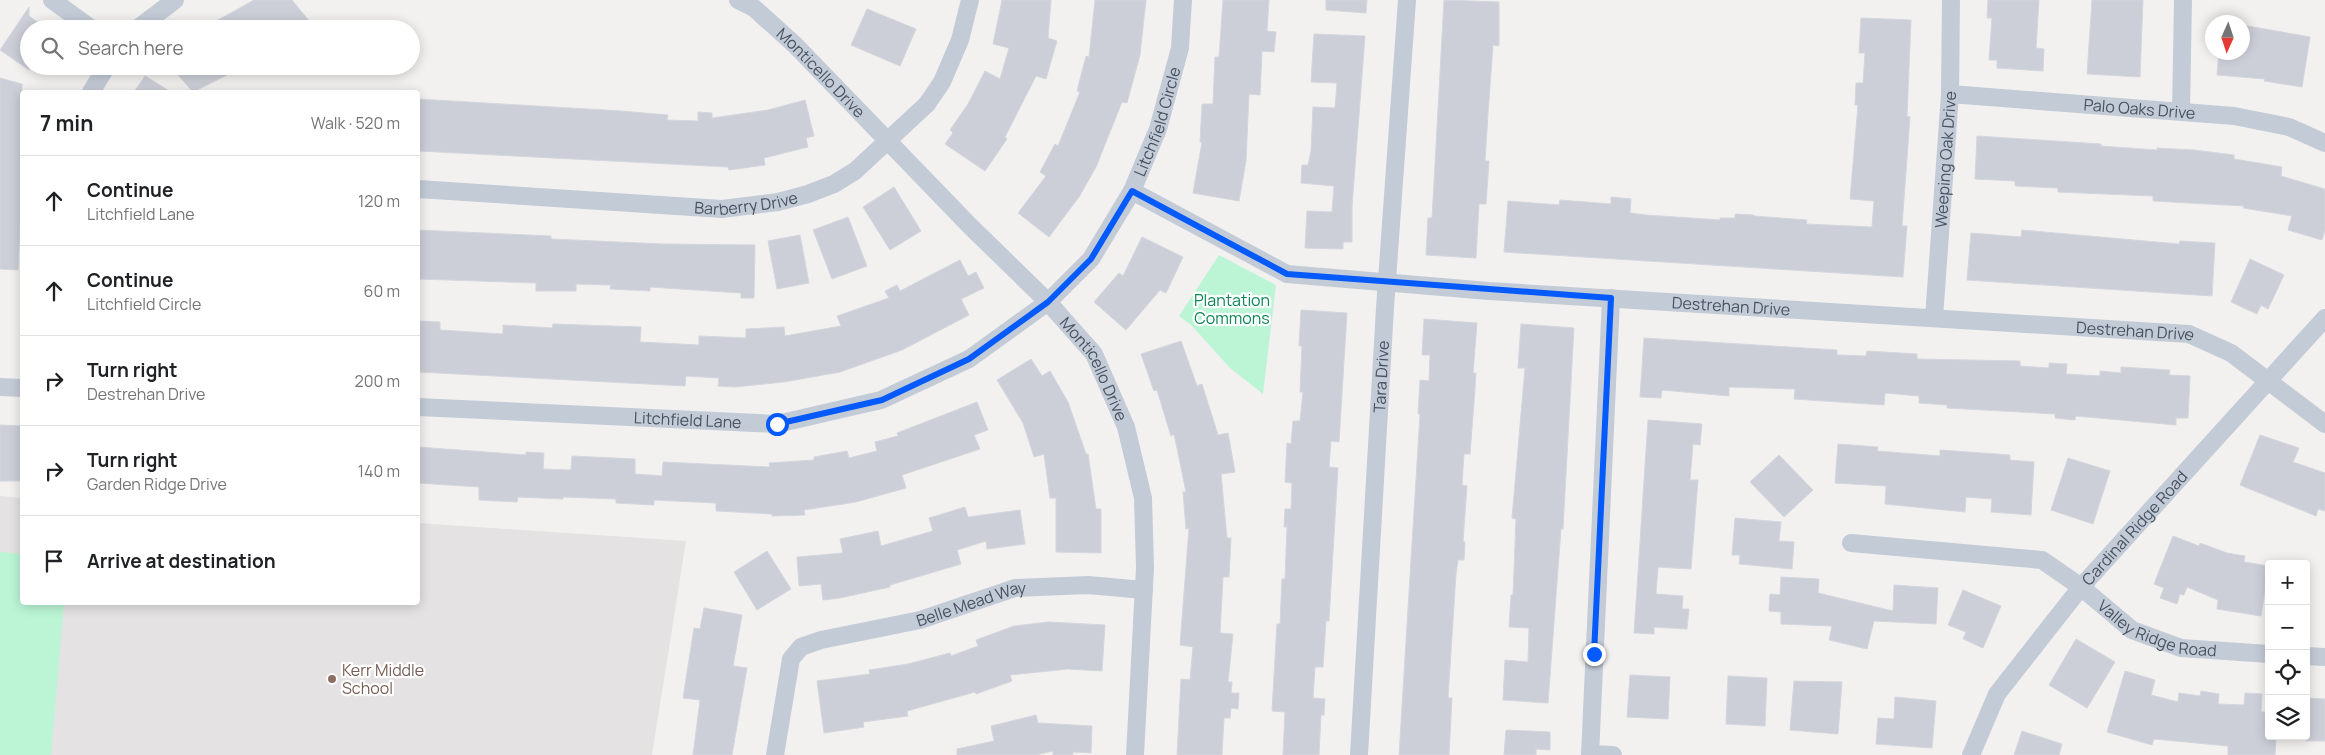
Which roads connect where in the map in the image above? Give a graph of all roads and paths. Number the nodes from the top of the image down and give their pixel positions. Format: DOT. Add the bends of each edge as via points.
graph roads {
  1 [pos="52,0"];
  2 [pos="175,0"];
  3 [pos="738,0"];
  4 [pos="970,0"];
  5 [pos="1183,0"];
  6 [pos="1407,0"];
  7 [pos="1951,0"];
  8 [pos="2183,0"];
  9 [pos="80,20"];
  10 [pos="149,20"];
  11 [pos="101,75"];
  12 [pos="92,90"];
  13 [pos="1950,94"];
  14 [pos="2181,112"];
  15 [pos="888,141"];
  16 [pos="2325,142"];
  17 [pos="420,189"];
  18 [pos="1132,191"];
  19 [pos="1387,282"];
  20 [pos="1611,298"];
  21 [pos="1048,302"];
  22 [pos="1934,318"];
  23 [pos="2325,318"];
  24 [pos="2268,382"];
  25 [pos="0,387"];
  26 [pos="20,388"];
  27 [pos="420,407"];
  28 [pos="2325,424"];
  29 [pos="1851,543"];
  30 [pos="2081,587"];
  31 [pos="1144,590"];
  32 [pos="2265,654"];
  33 [pos="2310,656"];
  34 [pos="2325,658"];
  35 [pos="1590,754"];
  36 [pos="775,755"];
  37 [pos="1134,755"];
  38 [pos="1359,755"];
  39 [pos="1613,755"];
  40 [pos="1971,755"];
  1 -- 9 [label="street"];
  2 -- 10 [label="street"];
  3 -- 15 [label="street, Monticello Drive" via="754,8 795,45"];
  4 -- 15 [label="street, Barberry Drive" via="960,40 942,82 928,104"];
  5 -- 18 [label="street, Litchfield Circle" via="1178,58 1158,129"];
  6 -- 19 [label="street, Tara Drive"];
  7 -- 13 [label="street, Weeping Oak Drive"];
  8 -- 14 [label="street"];
  11 -- 12 [label="street"];
  13 -- 14 [label="street, Palo Oaks Drive"];
  13 -- 22 [label="street, Weeping Oak Drive"];
  14 -- 16 [label="street, Palo Oaks Drive" via="2271,123 2290,127"];
  15 -- 17 [label="street, Barberry Drive" via="856,170 834,184 778,202 749,207 722,209"];
  15 -- 21 [label="street, Monticello Drive"];
  18 -- 19 [label="street, Destrehan Drive" via="1287,274"];
  18 -- 21 [label="street, Litchfield Circle" via="1091,259"];
  19 -- 20 [label="street, Destrehan Drive"];
  19 -- 38 [label="street, Tara Drive"];
  20 -- 22 [label="street, Destrehan Drive"];
  20 -- 35 [label="street"];
  21 -- 27 [label="street, Litchfield Lane" via="969,359 882,400 777,424"];
  21 -- 31 [label="street, Monticello Drive" via="1094,354 1126,426 1143,498"];
  22 -- 24 [label="street, Destrehan Drive" via="2190,334 2231,353"];
  23 -- 24 [label="street, Cardinal Ridge Road"];
  24 -- 28 [label="street, Destrehan Drive"];
  24 -- 30 [label="street, Cardinal Ridge Road"];
  25 -- 26 [label="street"];
  29 -- 30 [label="street, Valley Ridge Road" via="2042,560"];
  30 -- 32 [label="street, Valley Ridge Road" via="2132,630 2181,648"];
  30 -- 40 [label="street, Cardinal Ridge Road" via="1997,694"];
  31 -- 36 [label="street, Belle Mead Way" via="1088,585 1015,588 920,620 801,647 791,659"];
  31 -- 37 [label="street, Monticello Drive"];
  33 -- 34 [label="street"];
  35 -- 39 [label="street"];
}
